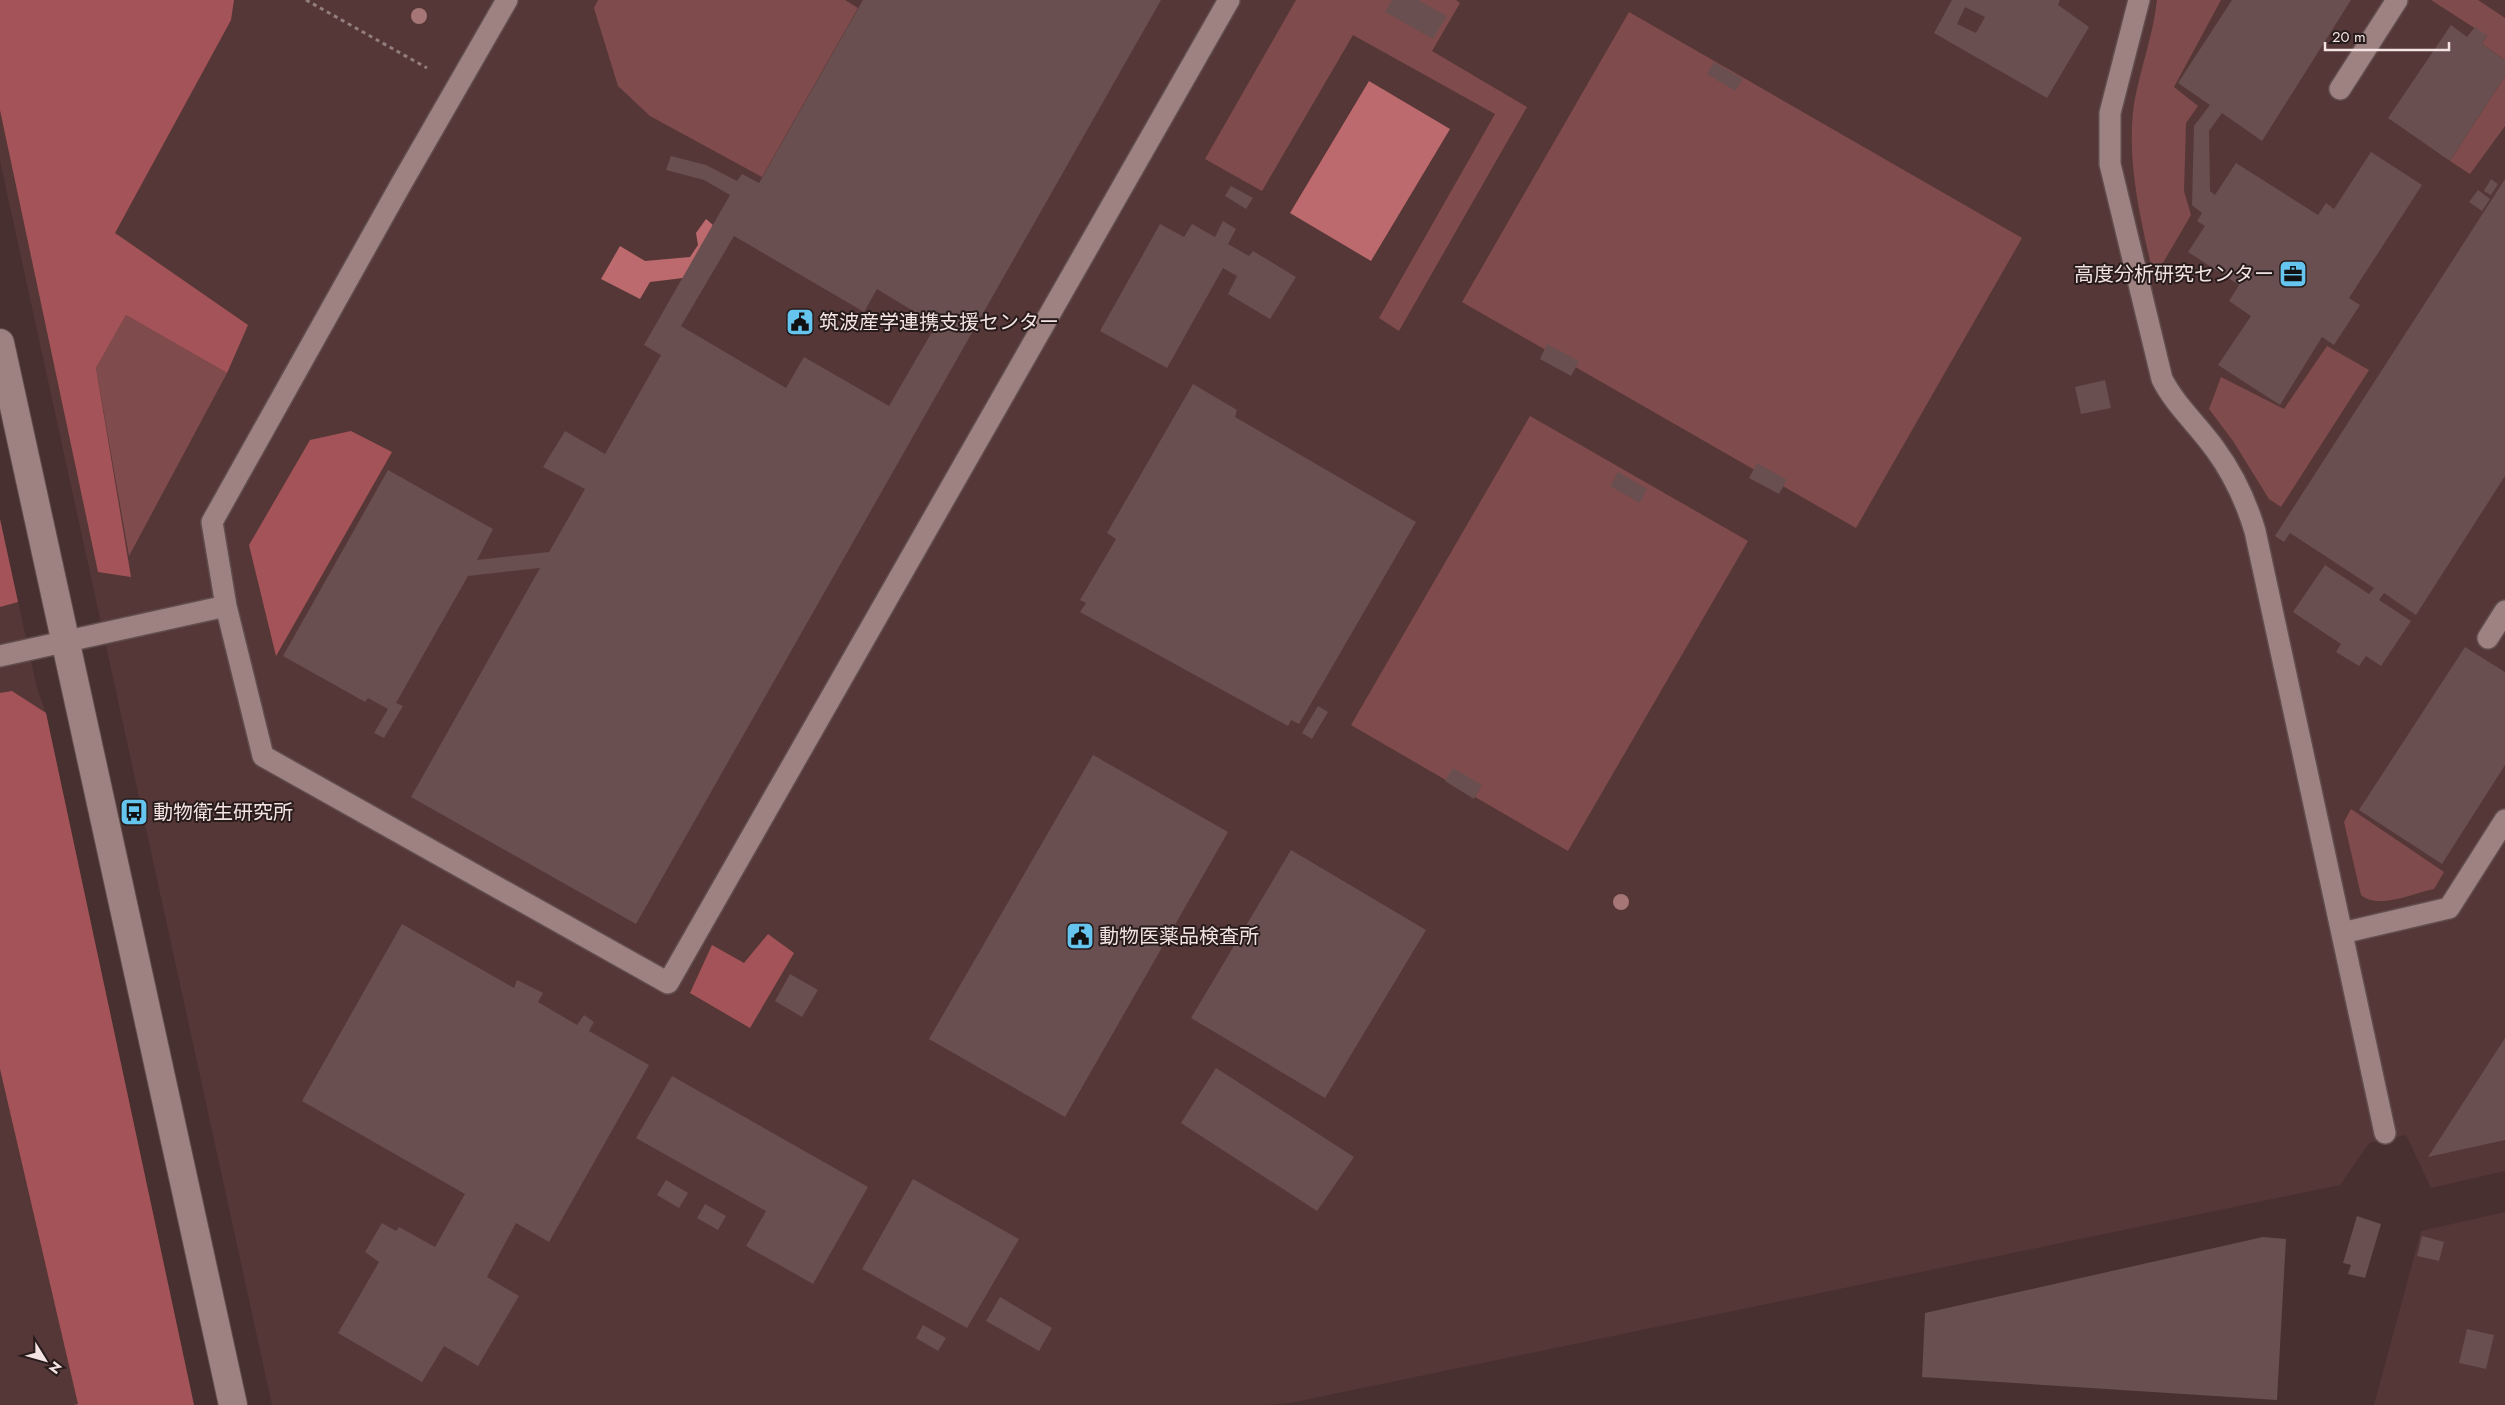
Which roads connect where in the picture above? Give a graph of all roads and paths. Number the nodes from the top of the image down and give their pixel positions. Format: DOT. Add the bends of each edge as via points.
graph roads {
  1 [pos="306,0"];
  2 [pos="507,0"];
  3 [pos="1229,0"];
  4 [pos="2139,0"];
  5 [pos="2397,0"];
  6 [pos="427,68"];
  7 [pos="2340,89"];
  8 [pos="0,343"];
  9 [pos="226,606"];
  10 [pos="2505,611"];
  11 [pos="2488,638"];
  12 [pos="64,641"];
  13 [pos="0,656"];
  14 [pos="2505,820"];
  15 [pos="2342,933"];
  16 [pos="2385,1132"];
  17 [pos="233,1405"];
  1 -- 6 [label="path"];
  2 -- 9 [label="lane" via="212,522"];
  3 -- 9 [label="lane" via="668,983 263,756"];
  4 -- 15 [label="lane" via="2110,112 2110,164 2162,379 2170,394 2231,472 2256,531"];
  5 -- 7 [label="lane"];
  8 -- 12 [label="street"];
  9 -- 12 [label="lane"];
  10 -- 11 [label="lane"];
  12 -- 13 [label="lane"];
  12 -- 17 [label="street"];
  14 -- 15 [label="lane" via="2448,908"];
  15 -- 16 [label="lane"];
}
